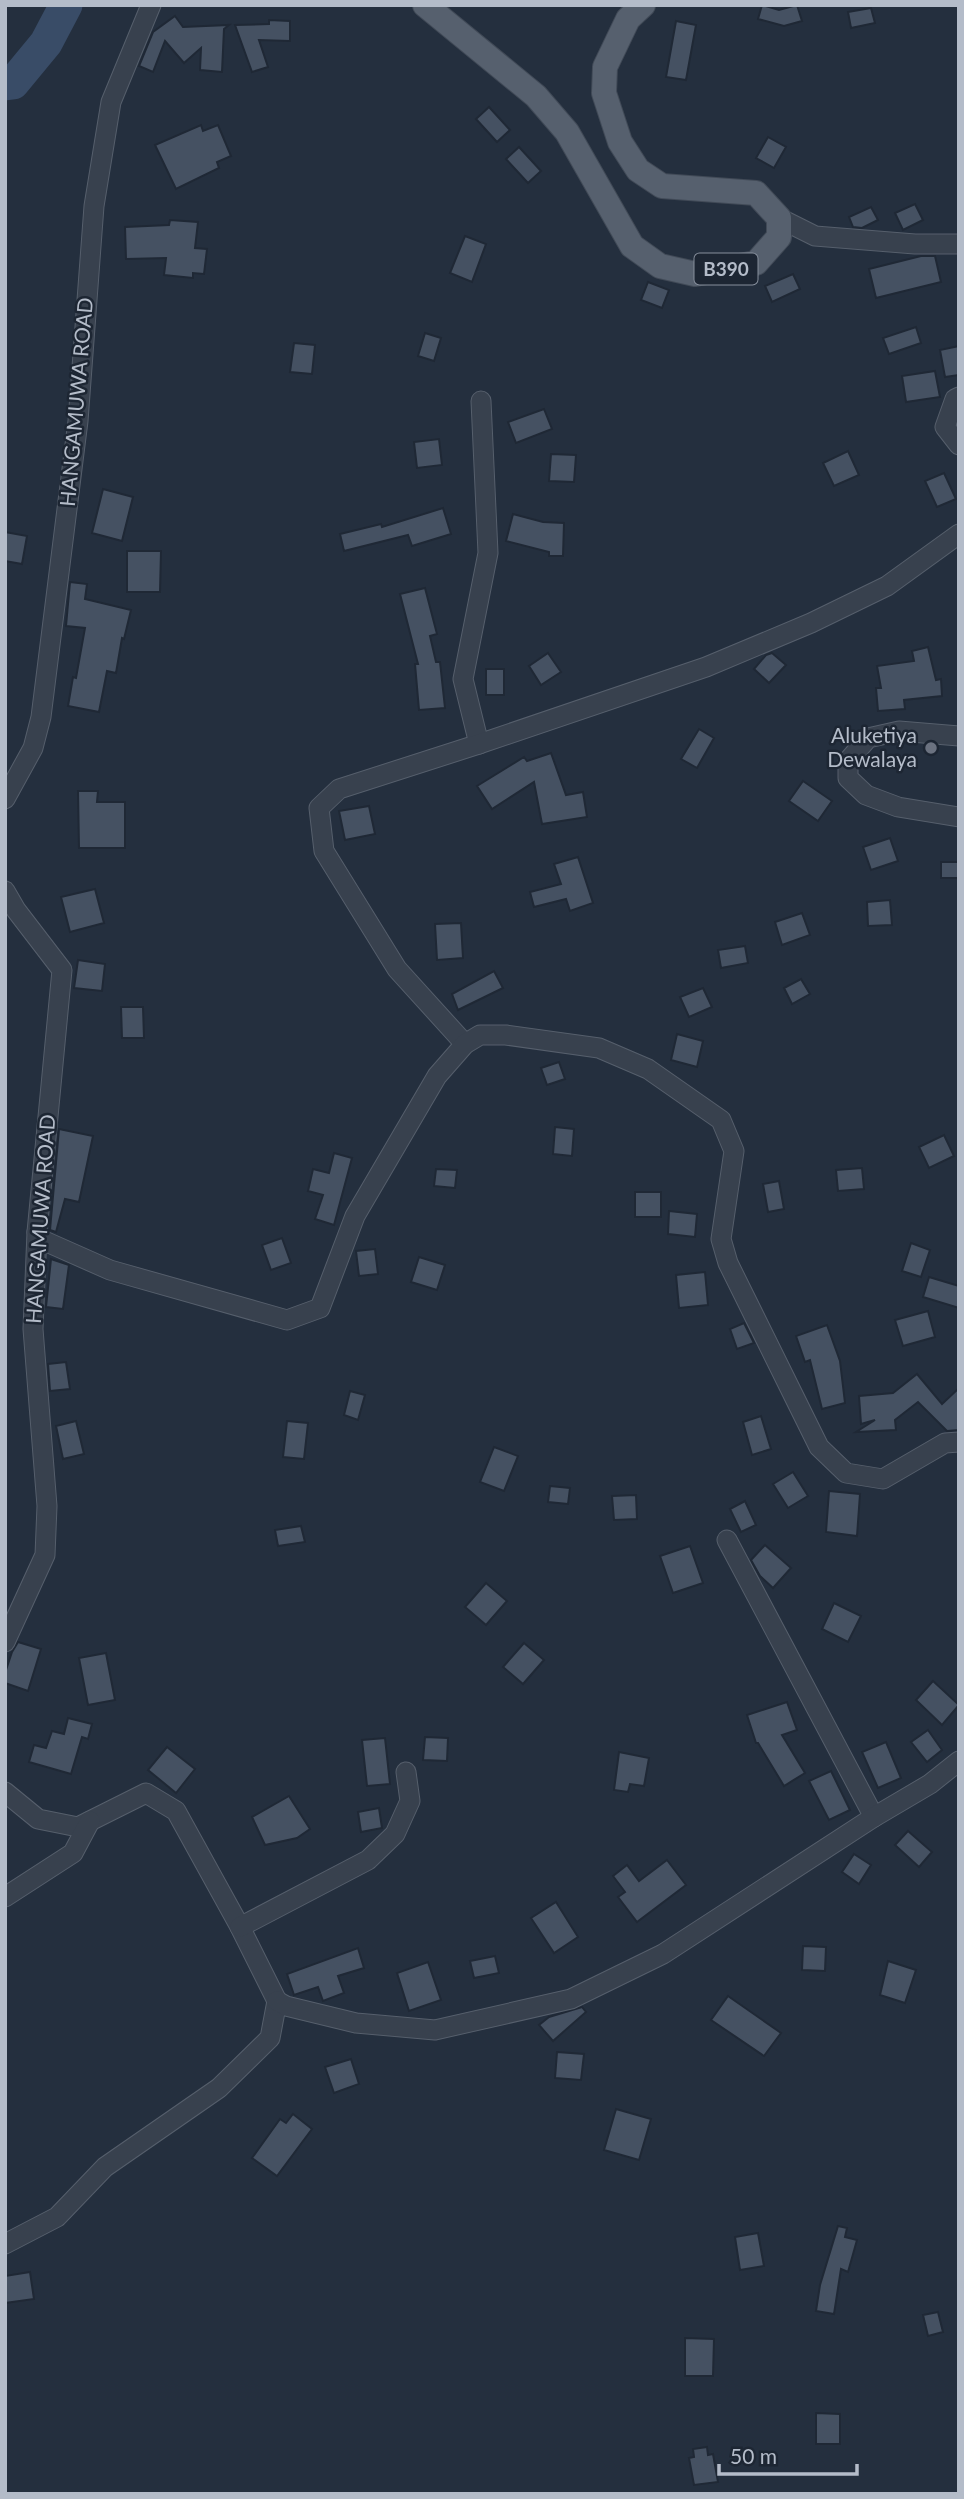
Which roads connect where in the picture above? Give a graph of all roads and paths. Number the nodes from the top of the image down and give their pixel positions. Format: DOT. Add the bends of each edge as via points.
graph roads {
  1 [pos="151,5"];
  2 [pos="425,5"];
  3 [pos="643,5"];
  4 [pos="779,218"];
  5 [pos="959,244"];
  6 [pos="959,397"];
  7 [pos="481,401"];
  8 [pos="959,445"];
  9 [pos="959,534"];
  10 [pos="959,736"];
  11 [pos="479,744"];
  12 [pos="5,799"];
  13 [pos="959,817"];
  14 [pos="5,891"];
  15 [pos="465,1044"];
  16 [pos="37,1232"];
  17 [pos="959,1442"];
  18 [pos="727,1540"];
  19 [pos="5,1642"];
  20 [pos="959,1761"];
  21 [pos="407,1772"];
  22 [pos="5,1792"];
  23 [pos="874,1817"];
  24 [pos="90,1821"];
  25 [pos="5,1897"];
  26 [pos="240,1927"];
  27 [pos="277,2001"];
  28 [pos="5,2244"];
  1 -- 12 [label="street, HANGAMUWA ROAD" via="111,102 94,206 78,421 41,717 33,748"];
  2 -- 4 [label="main road, B390" via="536,96 567,132 632,246 660,266 695,274 756,263 779,237"];
  3 -- 4 [label="main road" via="628,19 605,67 604,93 620,142 638,170 662,186 756,193"];
  4 -- 5 [label="street" via="815,236"];
  6 -- 8 [label="street" via="945,427"];
  7 -- 11 [label="street" via="488,553 463,679"];
  9 -- 11 [label="street" via="887,586 811,623 706,667"];
  10 -- 13 [label="street" via="899,731 868,738 848,761 848,778 866,795 898,807"];
  11 -- 15 [label="street" via="339,789 318,808 324,851 382,945 397,969"];
  14 -- 16 [label="street, HANGAMUWA ROAD" via="62,970"];
  15 -- 16 [label="street" via="437,1076 355,1216 320,1308 287,1320 110,1270 40,1239"];
  15 -- 17 [label="street" via="480,1035 506,1035 599,1048 648,1069 721,1121 734,1151 721,1239 728,1263 819,1447 846,1473 883,1479 945,1443"];
  16 -- 19 [label="street, HANGAMUWA ROAD" via="33,1329 47,1506 44,1555"];
  18 -- 23 [label="street"];
  20 -- 23 [label="street"];
  21 -- 26 [label="street" via="410,1801 395,1834 368,1860"];
  22 -- 24 [label="street" via="38,1819 78,1827"];
  23 -- 27 [label="street" via="663,1954 571,1999 435,2030 356,2023"];
  24 -- 25 [label="street" via="73,1853"];
  24 -- 26 [label="street" via="146,1793 176,1811"];
  26 -- 27 [label="street"];
  27 -- 28 [label="street" via="270,2038 219,2088 104,2167 57,2217"];
}
